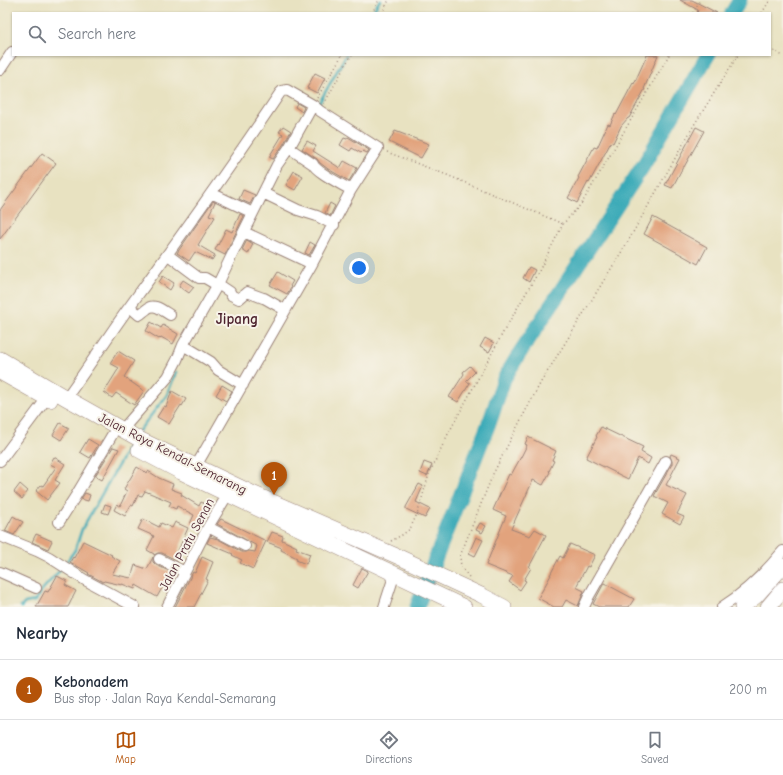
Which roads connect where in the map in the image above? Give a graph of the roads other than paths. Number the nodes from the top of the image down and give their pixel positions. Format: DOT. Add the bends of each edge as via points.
graph roads {
  1 [pos="12,52"];
  2 [pos="0,70"];
  3 [pos="317,108"];
  4 [pos="292,150"];
  5 [pos="351,190"];
  6 [pos="211,193"];
  7 [pos="265,194"];
  8 [pos="253,213"];
  9 [pos="334,225"];
  10 [pos="247,233"];
  11 [pos="168,256"];
  12 [pos="312,264"];
  13 [pos="220,286"];
  14 [pos="130,307"];
  15 [pos="285,310"];
  16 [pos="170,315"];
  17 [pos="186,347"];
  18 [pos="0,359"];
  19 [pos="0,372"];
  20 [pos="243,385"];
  21 [pos="46,398"];
  22 [pos="66,398"];
  23 [pos="127,438"];
  24 [pos="0,461"];
  25 [pos="666,461"];
  26 [pos="196,466"];
  27 [pos="228,494"];
  28 [pos="59,522"];
  29 [pos="208,527"];
  30 [pos="0,536"];
  31 [pos="245,546"];
  32 [pos="783,551"];
  33 [pos="158,559"];
  34 [pos="783,566"];
  35 [pos="0,572"];
  36 [pos="185,572"];
  37 [pos="396,574"];
  38 [pos="36,588"];
  39 [pos="783,589"];
  40 [pos="442,600"];
  41 [pos="753,602"];
  42 [pos="770,606"];
  43 [pos="135,607"];
  44 [pos="167,607"];
  45 [pos="384,607"];
  46 [pos="464,607"];
  47 [pos="504,607"];
  48 [pos="584,607"];
  49 [pos="722,607"];
  50 [pos="742,607"];
  1 -- 2 [label="street"];
  3 -- 4 [label="street"];
  3 -- 5 [label="street" via="378,148"];
  3 -- 6 [label="street" via="287,90 282,91"];
  4 -- 5 [label="street"];
  4 -- 7 [label="street" via="277,165"];
  5 -- 9 [label="street"];
  6 -- 8 [label="street"];
  6 -- 11 [label="street"];
  7 -- 8 [label="street"];
  7 -- 9 [label="street"];
  8 -- 10 [label="street"];
  9 -- 12 [label="street"];
  10 -- 12 [label="street"];
  10 -- 13 [label="street"];
  11 -- 13 [label="street" via="198,278 205,278"];
  11 -- 14 [label="street"];
  12 -- 15 [label="street"];
  13 -- 15 [label="street" via="239,299 247,292"];
  13 -- 17 [label="street"];
  14 -- 16 [label="street" via="140,315 147,308 156,306"];
  14 -- 22 [label="street"];
  15 -- 20 [label="street"];
  17 -- 20 [label="street"];
  17 -- 23 [label="street"];
  18 -- 22 [label="highway, Jalan Raya Kendal-Semarang"];
  19 -- 21 [label="highway, Jalan Raya Kendal-Semarang"];
  20 -- 26 [label="street"];
  21 -- 23 [label="highway, Jalan Raya Kendal-Semarang"];
  21 -- 24 [label="street"];
  22 -- 23 [label="highway, Jalan Raya Kendal-Semarang"];
  23 -- 26 [label="highway, Jalan Raya Kendal-Semarang"];
  23 -- 27 [label="highway, Jalan Raya Kendal-Semarang"];
  23 -- 28 [label="street" via="75,497"];
  25 -- 48 [label="street"];
  26 -- 47 [label="highway, Jalan Raya Kendal-Semarang"];
  27 -- 29 [label="street, Jalan Pratu Senan"];
  27 -- 37 [label="highway, Jalan Raya Kendal-Semarang"];
  29 -- 31 [label="street"];
  29 -- 36 [label="street, Jalan Pratu Senan"];
  30 -- 43 [label="street" via="37,551"];
  32 -- 49 [label="street" via="752,584"];
  33 -- 36 [label="street"];
  34 -- 41 [label="highway"];
  35 -- 38 [label="street"];
  36 -- 44 [label="street, Jalan Pratu Senan"];
  37 -- 40 [label="highway, Jalan Raya Kendal-Semarang"];
  37 -- 45 [label="street"];
  39 -- 42 [label="highway"];
  40 -- 46 [label="highway, Jalan Raya Kendal-Semarang"];
  41 -- 50 [label="highway"];
}
